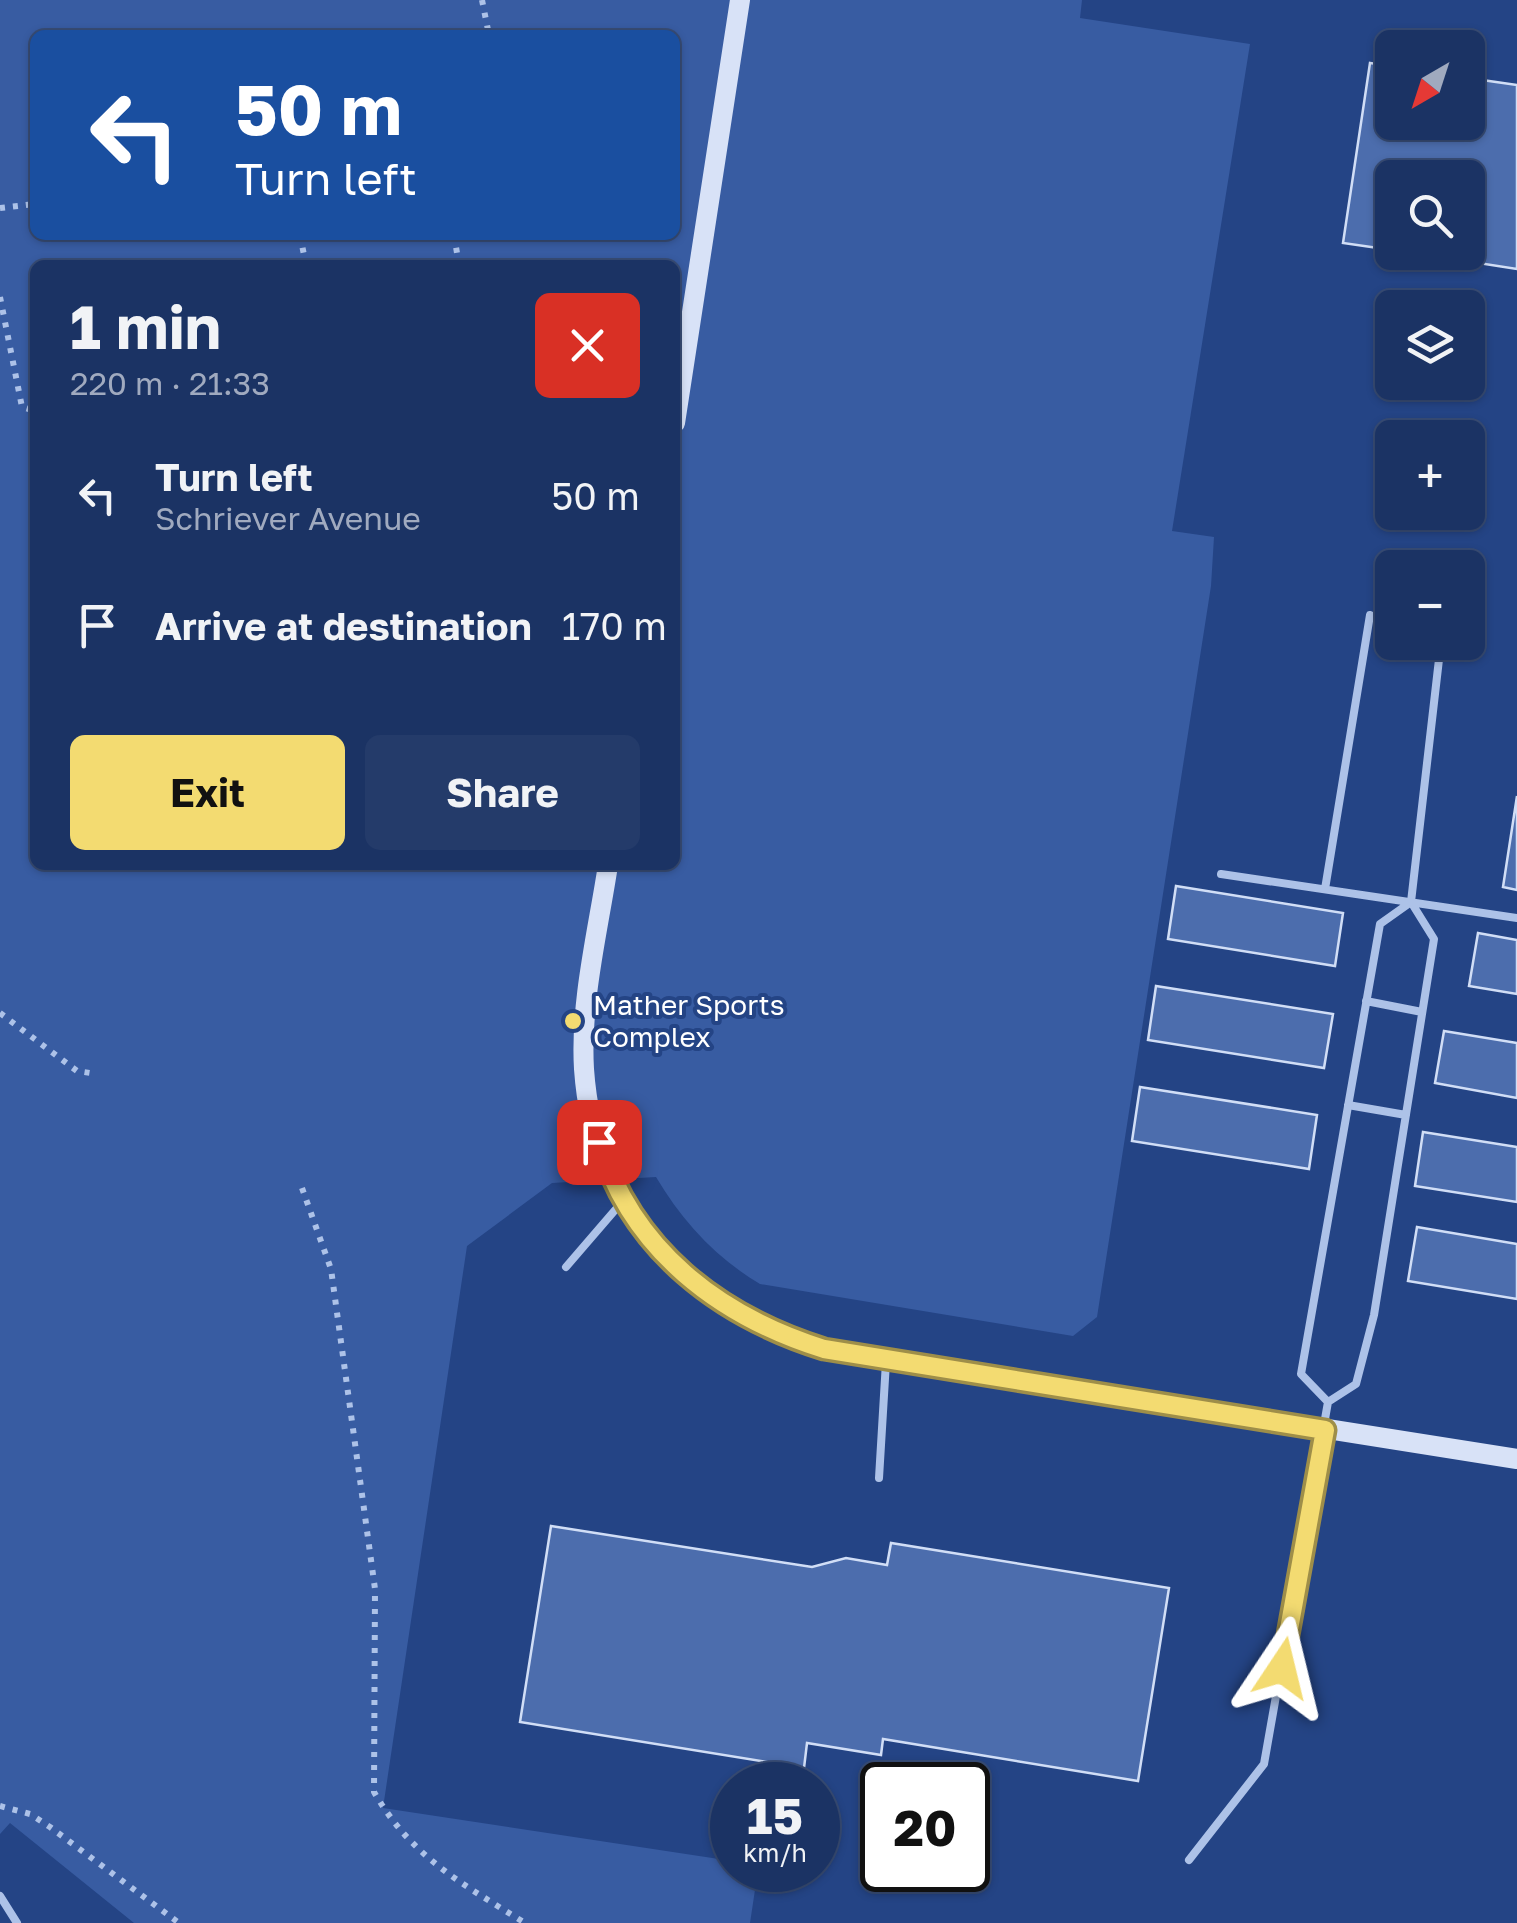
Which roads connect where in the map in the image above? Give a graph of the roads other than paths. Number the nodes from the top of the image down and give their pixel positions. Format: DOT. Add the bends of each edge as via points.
graph roads {
  1 [pos="740,0"];
  2 [pos="680,390"];
  3 [pos="1370,615"];
  4 [pos="1439,660"];
  5 [pos="607,870"];
  6 [pos="1221,874"];
  7 [pos="1325,889"];
  8 [pos="1411,902"];
  9 [pos="1517,918"];
  10 [pos="1366,1001"];
  11 [pos="1422,1012"];
  12 [pos="1348,1105"];
  13 [pos="1406,1114"];
  14 [pos="624,1200"];
  15 [pos="566,1267"];
  16 [pos="886,1359"];
  17 [pos="1328,1402"];
  18 [pos="1325,1430"];
  19 [pos="1517,1460"];
  20 [pos="879,1478"];
  21 [pos="1189,1860"];
  22 [pos="0,1896"];
  23 [pos="18,1923"];
  1 -- 2 [label="street"];
  3 -- 7 [label="lane"];
  4 -- 8 [label="lane"];
  5 -- 14 [label="street" via="584,1068 592,1121"];
  6 -- 7 [label="lane"];
  7 -- 8 [label="lane"];
  8 -- 9 [label="lane"];
  8 -- 10 [label="lane" via="1380,924"];
  8 -- 11 [label="lane" via="1434,939"];
  10 -- 11 [label="lane"];
  10 -- 12 [label="lane"];
  11 -- 13 [label="lane"];
  12 -- 13 [label="lane"];
  12 -- 17 [label="lane" via="1301,1374"];
  13 -- 17 [label="lane" via="1374,1315 1356,1384"];
  14 -- 15 [label="lane"];
  14 -- 16 [label="street" via="674,1265 726,1308 773,1333"];
  16 -- 18 [label="street"];
  16 -- 20 [label="lane"];
  17 -- 18 [label="lane"];
  18 -- 19 [label="street"];
  18 -- 21 [label="lane" via="1264,1764"];
  22 -- 23 [label="lane"];
}
